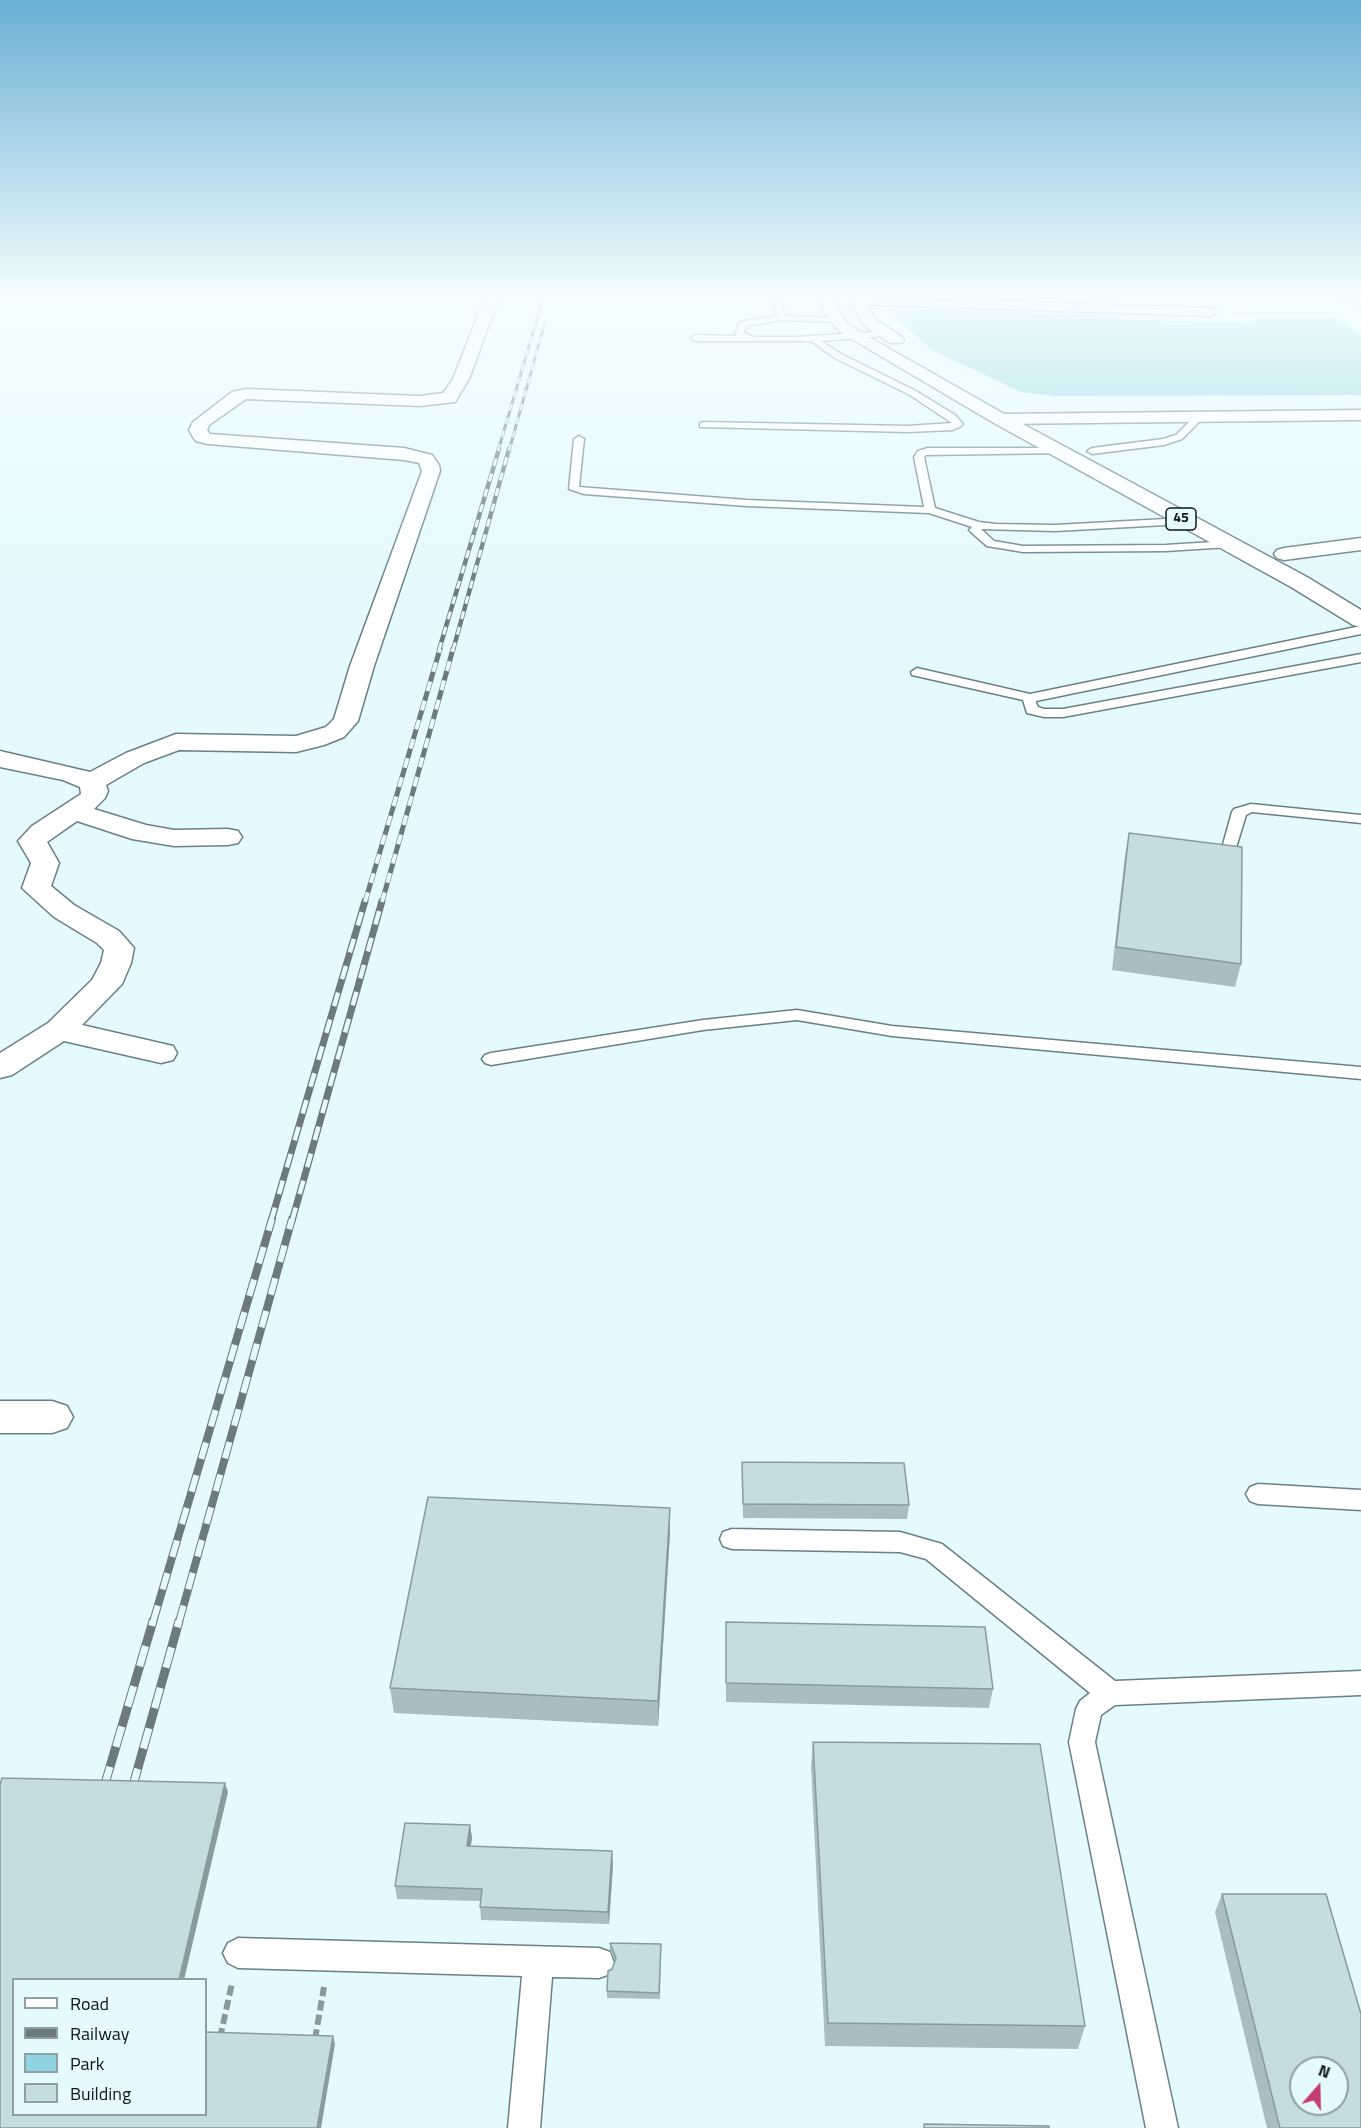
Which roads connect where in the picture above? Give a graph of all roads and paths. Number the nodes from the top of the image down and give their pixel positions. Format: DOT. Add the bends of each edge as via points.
graph roads {
  1 [pos="453,391"];
  2 [pos="910,391"];
  3 [pos="966,391"];
  4 [pos="1003,410"];
  5 [pos="1361,415"];
  6 [pos="1200,416"];
  7 [pos="1033,417"];
  8 [pos="703,424"];
  9 [pos="579,439"];
  10 [pos="1059,451"];
  11 [pos="1092,451"];
  12 [pos="930,510"];
  13 [pos="1184,521"];
  14 [pos="978,525"];
  15 [pos="1229,544"];
  16 [pos="1361,544"];
  17 [pos="1331,547"];
  18 [pos="1284,554"];
  19 [pos="1361,555"];
  20 [pos="1361,598"];
  21 [pos="1361,620"];
  22 [pos="1361,630"];
  23 [pos="1361,658"];
  24 [pos="917,672"];
  25 [pos="1030,698"];
  26 [pos="0,759"];
  27 [pos="92,782"];
  28 [pos="74,811"];
  29 [pos="1361,819"];
  30 [pos="228,837"];
  31 [pos="1230,848"];
  32 [pos="59,1030"];
  33 [pos="161,1053"];
  34 [pos="491,1059"];
  35 [pos="0,1068"];
  36 [pos="1361,1072"];
  37 [pos="0,1417"];
  38 [pos="52,1417"];
  39 [pos="1258,1494"];
  40 [pos="1361,1500"];
  41 [pos="732,1539"];
  42 [pos="1361,1683"];
  43 [pos="1110,1693"];
  44 [pos="238,1953"];
  45 [pos="329,1955"];
  46 [pos="538,1962"];
  47 [pos="599,1963"];
  48 [pos="218,2047"];
  49 [pos="313,2048"];
  50 [pos="524,2128"];
  51 [pos="1162,2128"];
  1 -- 27 [label="main road" via="449,398 420,401 246,394 202,422 198,430 208,439 404,454 425,459 432,471 346,721 336,732 296,744 176,742 135,758"];
  2 -- 8 [label="lane" via="958,424 908,429"];
  3 -- 4 [label="main road, 45"];
  4 -- 7 [label="main road"];
  4 -- 10 [label="main road, 45"];
  5 -- 6 [label="main road"];
  6 -- 7 [label="main road"];
  6 -- 11 [label="lane" via="1179,437 1164,442"];
  7 -- 11 [label="main road, 45"];
  9 -- 12 [label="lane" via="574,489 747,503"];
  10 -- 12 [label="lane" via="922,453"];
  10 -- 13 [label="main road, 45"];
  11 -- 18 [label="main road, 45"];
  12 -- 14 [label="lane"];
  13 -- 14 [label="lane" via="1055,528"];
  13 -- 15 [label="main road, 45"];
  14 -- 15 [label="lane" via="975,530 991,544 1023,549"];
  15 -- 21 [label="main road, 45"];
  16 -- 17 [label="main road"];
  17 -- 18 [label="main road"];
  17 -- 19 [label="main road"];
  18 -- 20 [label="main road, 45"];
  22 -- 25 [label="lane"];
  23 -- 25 [label="lane" via="1064,712 1032,710"];
  24 -- 25 [label="lane"];
  26 -- 27 [label="main road"];
  27 -- 28 [label="main road" via="92,798"];
  28 -- 30 [label="main road" via="142,833 174,838"];
  28 -- 32 [label="main road" via="32,841 45,863 36,888 119,948 106,984"];
  29 -- 31 [label="lane" via="1251,808 1239,812"];
  32 -- 33 [label="main road"];
  32 -- 35 [label="main road"];
  34 -- 36 [label="lane" via="703,1025 796,1015 892,1031"];
  37 -- 38 [label="main road"];
  39 -- 40 [label="lane"];
  41 -- 43 [label="lane" via="900,1542 933,1551"];
  42 -- 43 [label="lane"];
  43 -- 51 [label="lane" via="1089,1709 1082,1742"];
  44 -- 45 [label="lane"];
  44 -- 48 [label="path"];
  45 -- 46 [label="lane"];
  45 -- 49 [label="path"];
  46 -- 47 [label="lane"];
  46 -- 50 [label="lane"];
}
